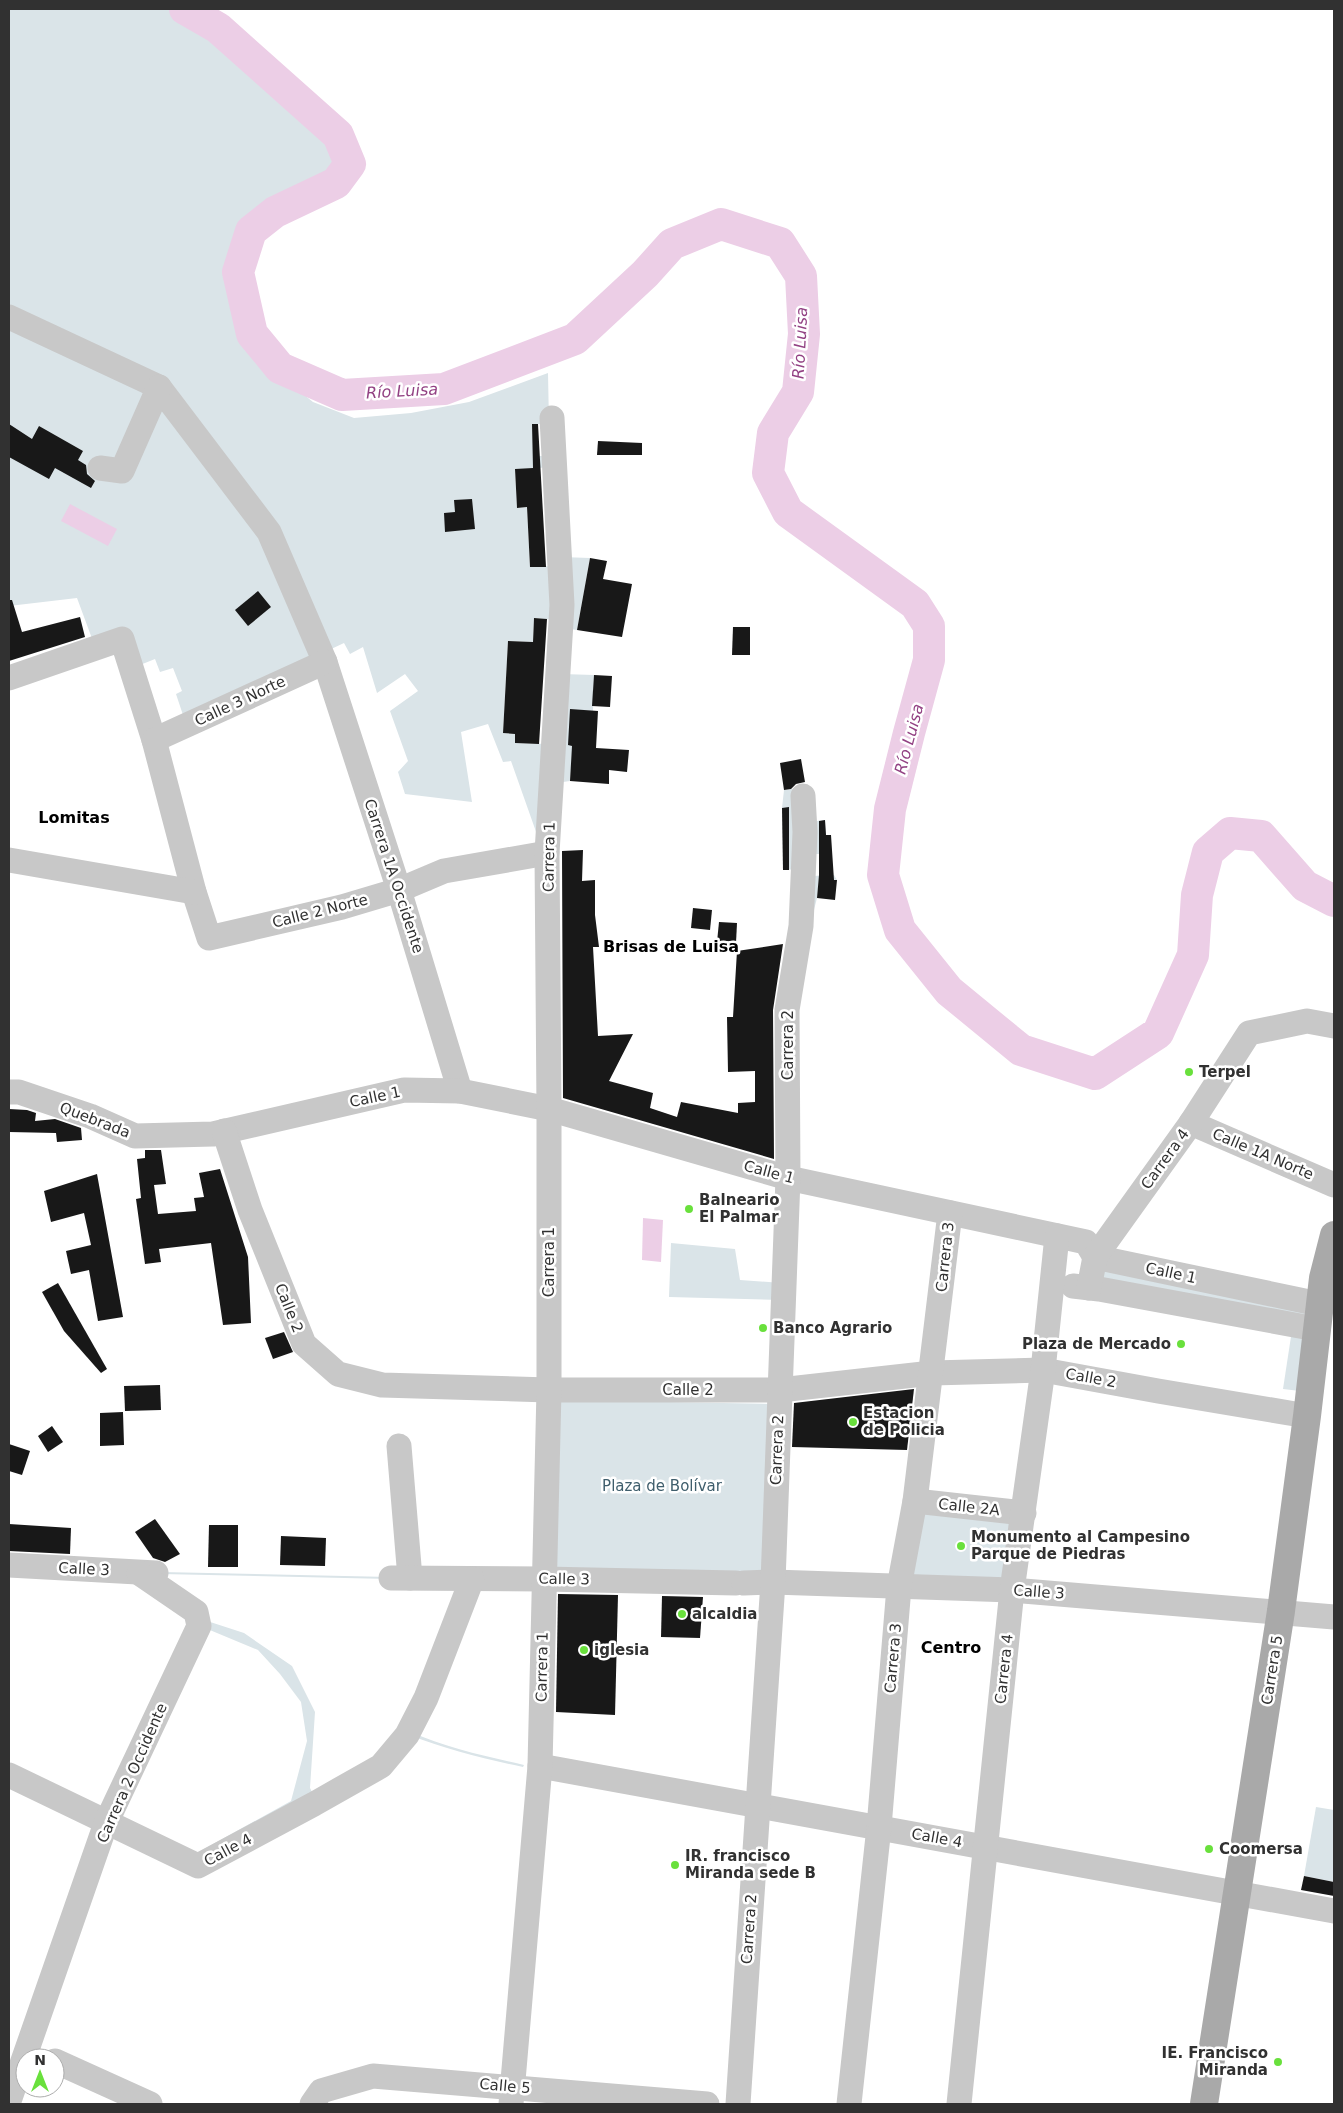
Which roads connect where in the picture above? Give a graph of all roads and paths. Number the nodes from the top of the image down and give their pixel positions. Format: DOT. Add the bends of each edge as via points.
graph roads {
  1 [pos="9,317"];
  2 [pos="160,387"];
  3 [pos="552,418"];
  4 [pos="100,468"];
  5 [pos="325,662"];
  6 [pos="9,678"];
  7 [pos="154,740"];
  8 [pos="803,796"];
  9 [pos="9,839"];
  10 [pos="547,853"];
  11 [pos="16,861"];
  12 [pos="399,890"];
  13 [pos="194,892"];
  14 [pos="1334,1026"];
  15 [pos="460,1091"];
  16 [pos="9,1092"];
  17 [pos="550,1109"];
  18 [pos="1192,1123"];
  19 [pos="219,1132"];
  20 [pos="788,1178"];
  21 [pos="1334,1185"];
  22 [pos="950,1214"];
  23 [pos="1334,1235"];
  24 [pos="1057,1236"];
  25 [pos="1095,1257"];
  26 [pos="1053,1285"];
  27 [pos="1089,1288"];
  28 [pos="1317,1316"];
  29 [pos="1043,1370"];
  30 [pos="932,1373"];
  31 [pos="548,1390"];
  32 [pos="780,1390"];
  33 [pos="1307,1416"];
  34 [pos="399,1446"];
  35 [pos="915,1501"];
  36 [pos="1024,1513"];
  37 [pos="9,1565"];
  38 [pos="149,1573"];
  39 [pos="472,1579"];
  40 [pos="544,1579"];
  41 [pos="773,1582"];
  42 [pos="899,1587"];
  43 [pos="1012,1590"];
  44 [pos="1281,1611"];
  45 [pos="1334,1617"];
  46 [pos="540,1766"];
  47 [pos="9,1776"];
  48 [pos="757,1805"];
  49 [pos="106,1823"];
  50 [pos="879,1827"];
  51 [pos="985,1846"];
  52 [pos="1237,1893"];
  53 [pos="1334,1911"];
  54 [pos="28,2048"];
  55 [pos="65,2066"];
  56 [pos="15,2085"];
  57 [pos="511,2095"];
  58 [pos="9,2101"];
  59 [pos="150,2104"];
  60 [pos="312,2104"];
  61 [pos="707,2104"];
  62 [pos="738,2104"];
  63 [pos="849,2104"];
  64 [pos="959,2104"];
  65 [pos="1204,2104"];
  1 -- 2 [label="street"];
  2 -- 4 [label="street" via="122,471"];
  2 -- 5 [label="street, Carrera 1A Occidente" via="269,532"];
  3 -- 10 [label="street, Carrera 1" via="562,604"];
  5 -- 7 [label="street, Calle 3 Norte"];
  5 -- 12 [label="street, Carrera 1A Occidente"];
  6 -- 7 [label="street" via="122,639"];
  7 -- 13 [label="street"];
  8 -- 20 [label="street, Carrera 2" via="802,926 787,1010"];
  9 -- 11 [label="street"];
  10 -- 12 [label="street, Calle 2 Norte" via="444,871"];
  10 -- 17 [label="street, Carrera 1"];
  11 -- 13 [label="street"];
  12 -- 13 [label="street, Calle 2 Norte" via="342,907 209,938"];
  12 -- 15 [label="street, Carrera 1A Occidente"];
  14 -- 18 [label="street, Carrera 4" via="1307,1021 1249,1034"];
  15 -- 17 [label="street, Calle 1"];
  15 -- 19 [label="street, Calle 1" via="404,1090"];
  16 -- 19 [label="street, Quebrada" via="19,1092 90,1116 135,1136"];
  17 -- 20 [label="street, Calle 1"];
  17 -- 31 [label="street, Carrera 1"];
  18 -- 21 [label="street, Calle 1A Norte"];
  18 -- 25 [label="street, Carrera 4"];
  19 -- 31 [label="street, Calle 2" via="304,1344 338,1374 382,1385"];
  20 -- 22 [label="street, Calle 1"];
  20 -- 32 [label="street, Carrera 2"];
  22 -- 24 [label="street, Calle 1"];
  22 -- 30 [label="street, Carrera 3"];
  23 -- 28 [label="main road, Carrera 5"];
  24 -- 25 [label="street, Calle 1" via="1086,1242"];
  24 -- 26 [label="street, Carrera 4"];
  25 -- 27 [label="street, Carrera 4"];
  25 -- 28 [label="street, Calle 1"];
  26 -- 27 [label="street, Calle 1"];
  26 -- 29 [label="street, Carrera 4"];
  27 -- 28 [label="street, Calle 1"];
  28 -- 33 [label="main road, Carrera 5"];
  29 -- 30 [label="street, Calle 2"];
  29 -- 33 [label="street, Calle 2"];
  29 -- 36 [label="street, Carrera 4"];
  30 -- 32 [label="street, Calle 2"];
  30 -- 35 [label="street, Carrera 3"];
  31 -- 32 [label="street, Calle 2"];
  31 -- 40 [label="street, Carrera 1"];
  32 -- 41 [label="street, Carrera 2"];
  33 -- 44 [label="main road, Carrera 5"];
  34 -- 39 [label="street, Calle 3" via="401,1578"];
  35 -- 36 [label="street, Calle 2A"];
  35 -- 42 [label="street, Carrera 3"];
  36 -- 43 [label="street, Carrera 4"];
  37 -- 38 [label="street, Calle 3"];
  38 -- 49 [label="street, Carrera 2 Occidente" via="196,1612 199,1626"];
  39 -- 40 [label="street, Calle 3"];
  39 -- 49 [label="street, Calle 4" via="426,1698 407,1736 381,1766 198,1866"];
  40 -- 41 [label="street, Calle 3"];
  40 -- 46 [label="street, Carrera 1"];
  41 -- 42 [label="street, Calle 3"];
  41 -- 48 [label="street, Carrera 2"];
  42 -- 43 [label="street, Calle 3"];
  42 -- 50 [label="street, Carrera 3"];
  43 -- 44 [label="street, Calle 3"];
  43 -- 51 [label="street, Carrera 4"];
  44 -- 45 [label="street, Calle 3"];
  44 -- 52 [label="main road, Carrera 5"];
  46 -- 48 [label="street, Calle 4"];
  46 -- 57 [label="street, Carrera 1"];
  47 -- 49 [label="street, Calle 4"];
  48 -- 50 [label="street, Calle 4"];
  48 -- 62 [label="street, Carrera 2"];
  49 -- 54 [label="street, Carrera 2 Occidente"];
  50 -- 51 [label="street, Calle 4"];
  50 -- 63 [label="street, Carrera 3"];
  51 -- 52 [label="street, Calle 4"];
  51 -- 64 [label="street, Carrera 4"];
  52 -- 53 [label="street, Calle 4"];
  52 -- 65 [label="main road, Carrera 5"];
  55 -- 59 [label="street"];
  56 -- 58 [label="street, Carrera 2 Occidente"];
  57 -- 60 [label="street, Calle 5" via="373,2076 321,2091"];
  57 -- 61 [label="street, Calle 5"];
}
